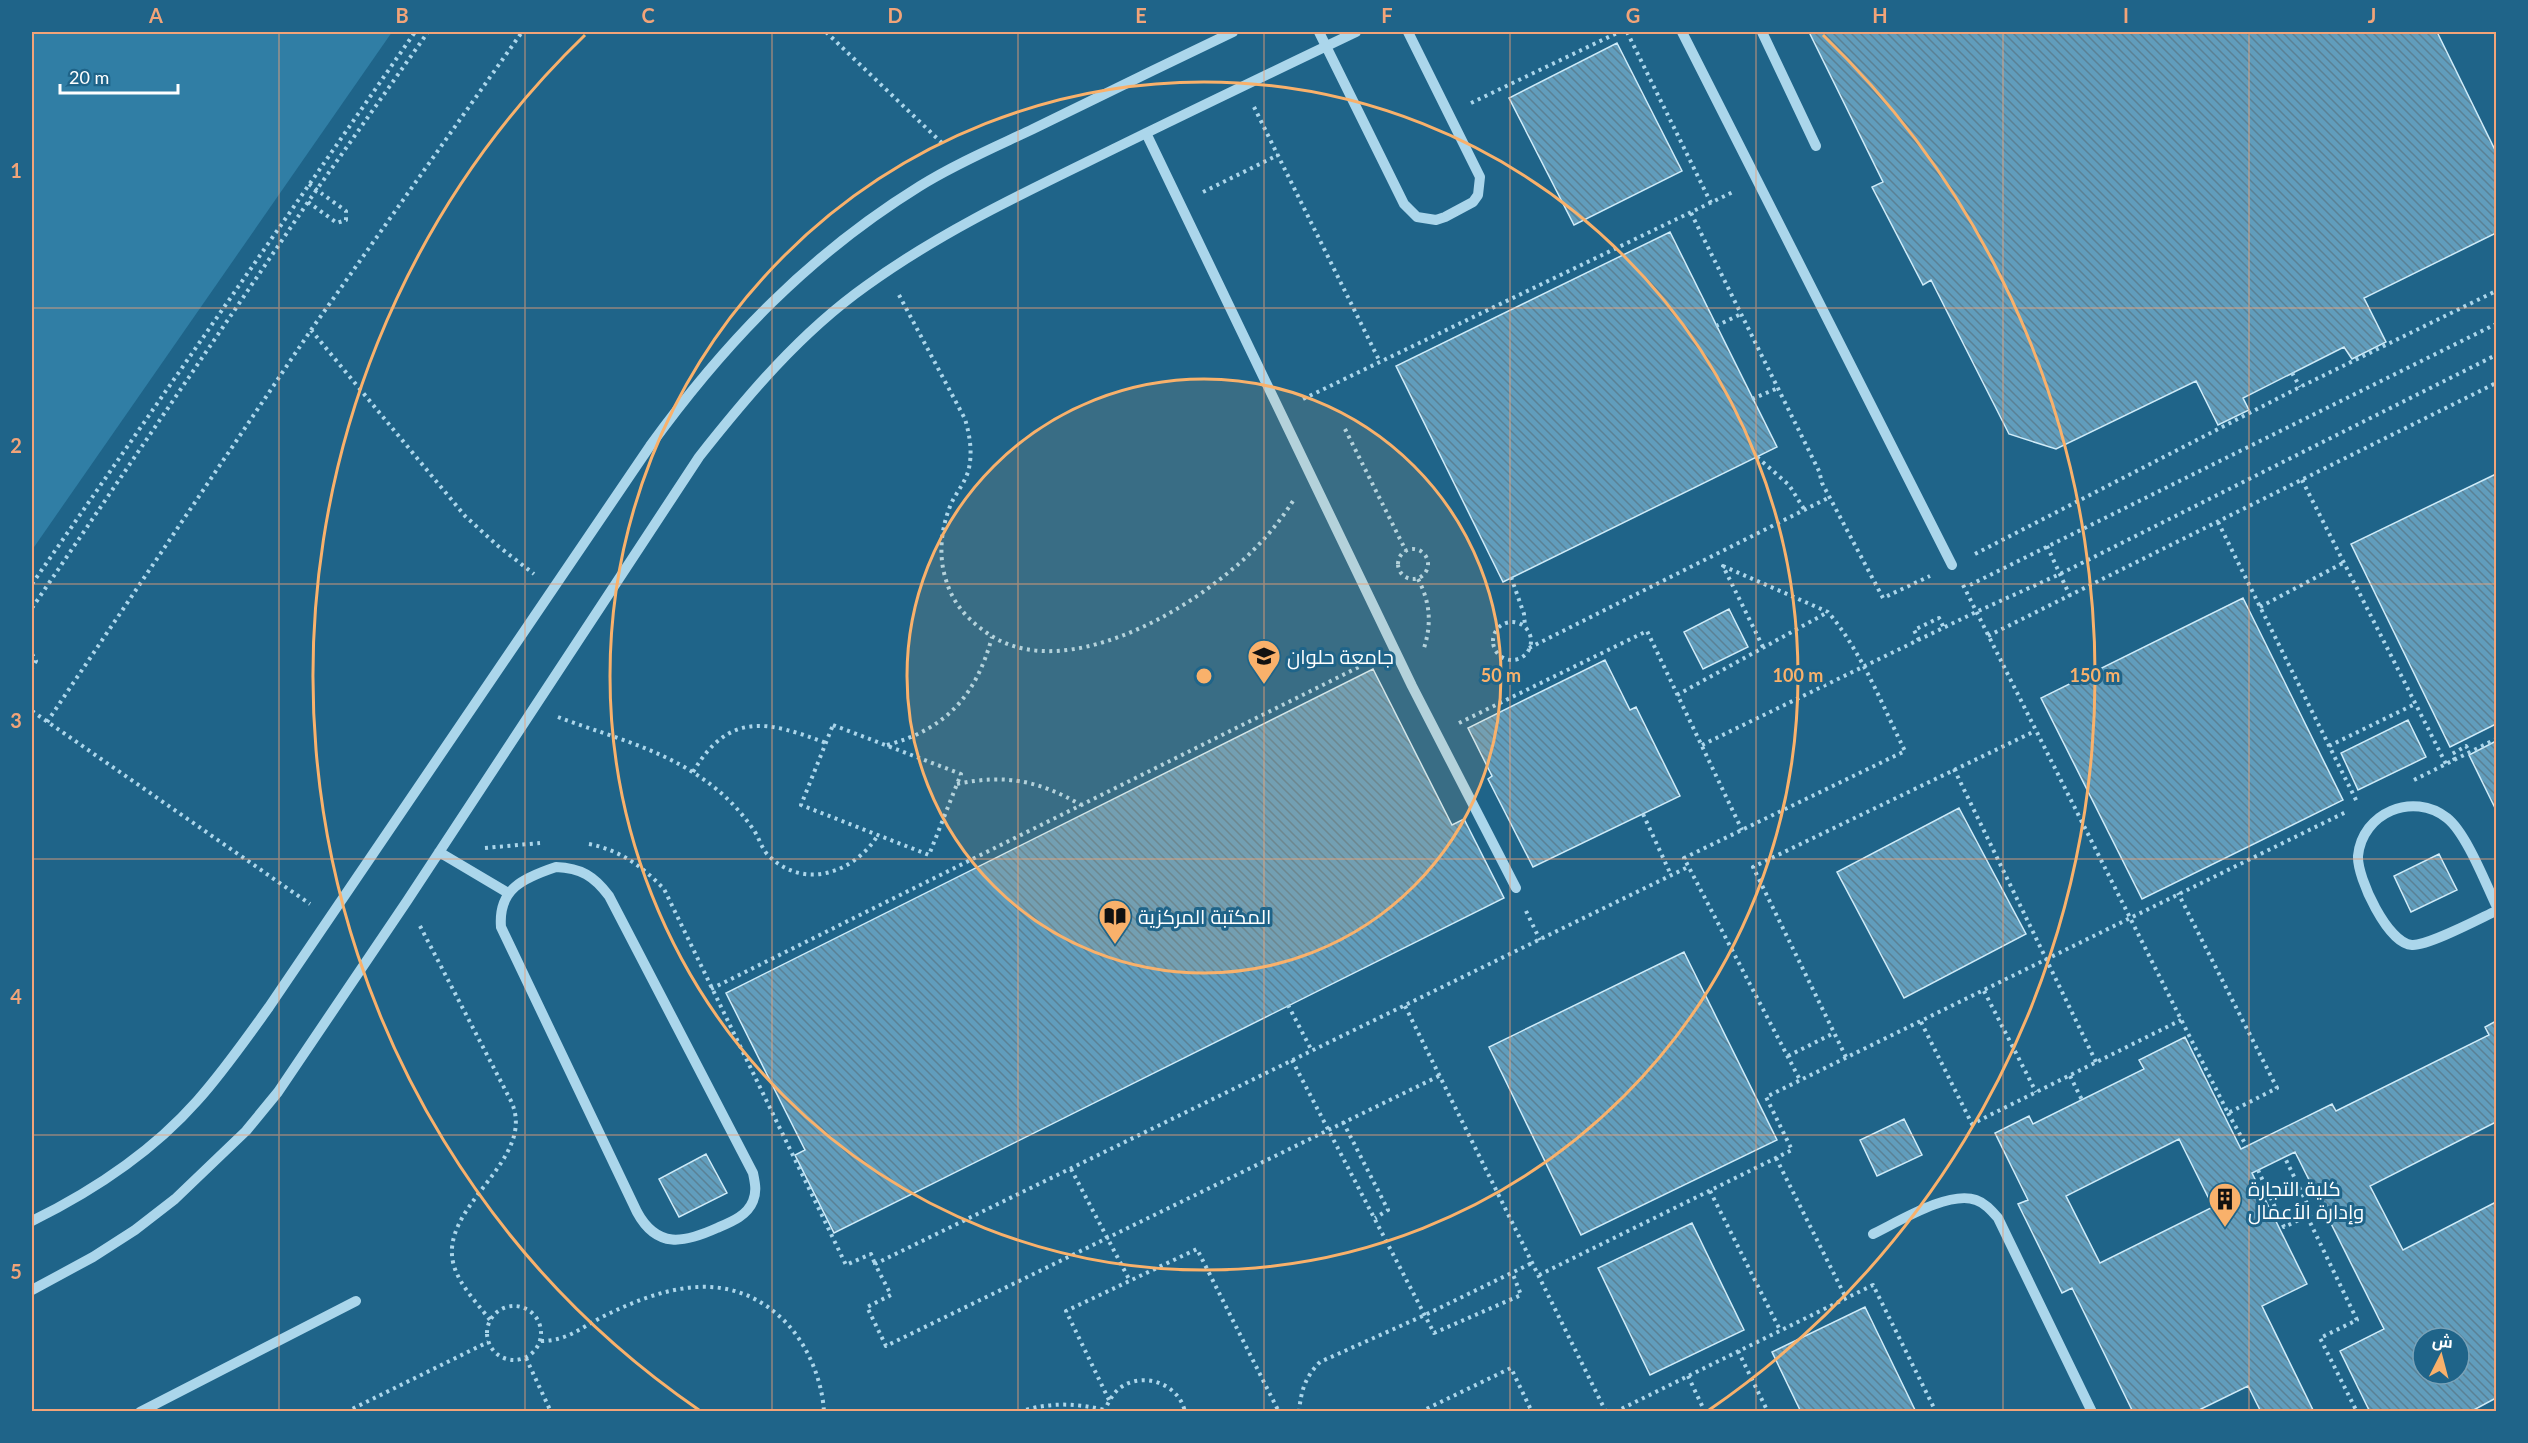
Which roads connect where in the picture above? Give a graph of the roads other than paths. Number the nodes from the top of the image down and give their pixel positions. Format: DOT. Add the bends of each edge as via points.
graph roads {
  1 [pos="1233,32"];
  2 [pos="1319,32"];
  3 [pos="1356,32"];
  4 [pos="1408,32"];
  5 [pos="1682,32"];
  6 [pos="1762,32"];
  7 [pos="1326,46"];
  8 [pos="1146,133"];
  9 [pos="1816,146"];
  10 [pos="1952,565"];
  11 [pos="439,852"];
  12 [pos="1516,888"];
  13 [pos="508,893"];
  14 [pos="2496,905"];
  15 [pos="2496,911"];
  16 [pos="32,1221"];
  17 [pos="1873,1234"];
  18 [pos="32,1290"];
  19 [pos="356,1301"];
  20 [pos="140,1412"];
  21 [pos="2092,1412"];
  1 -- 16 [label="lane" via="963,163 903,197 818,259 772,302 687,395 269,1007 196,1102 158,1140 116,1173"];
  2 -- 7 [label="lane"];
  3 -- 7 [label="lane"];
  4 -- 7 [label="lane" via="1480,177 1473,202 1445,217 1426,220 1409,212"];
  5 -- 10 [label="lane"];
  6 -- 9 [label="lane"];
  7 -- 8 [label="lane"];
  8 -- 11 [label="lane" via="931,242 864,287 804,338 748,395 699,457"];
  8 -- 12 [label="lane" via="1412,686"];
  11 -- 13 [label="lane"];
  11 -- 18 [label="lane" via="278,1092 246,1131 175,1200 135,1230"];
  13 -- 13 [label="lane" via="502,903 501,927 643,1221 661,1237 685,1240 737,1220 753,1201 753,1173 609,896 586,873 556,867"];
  14 -- 15 [label="lane" via="2462,837 2448,818 2426,806 2402,806 2380,815 2364,834 2358,857 2362,880 2388,931 2398,941 2412,945 2425,942"];
  17 -- 21 [label="lane" via="1952,1198 1975,1199 1988,1207 1998,1218"];
  19 -- 20 [label="lane"];
}
